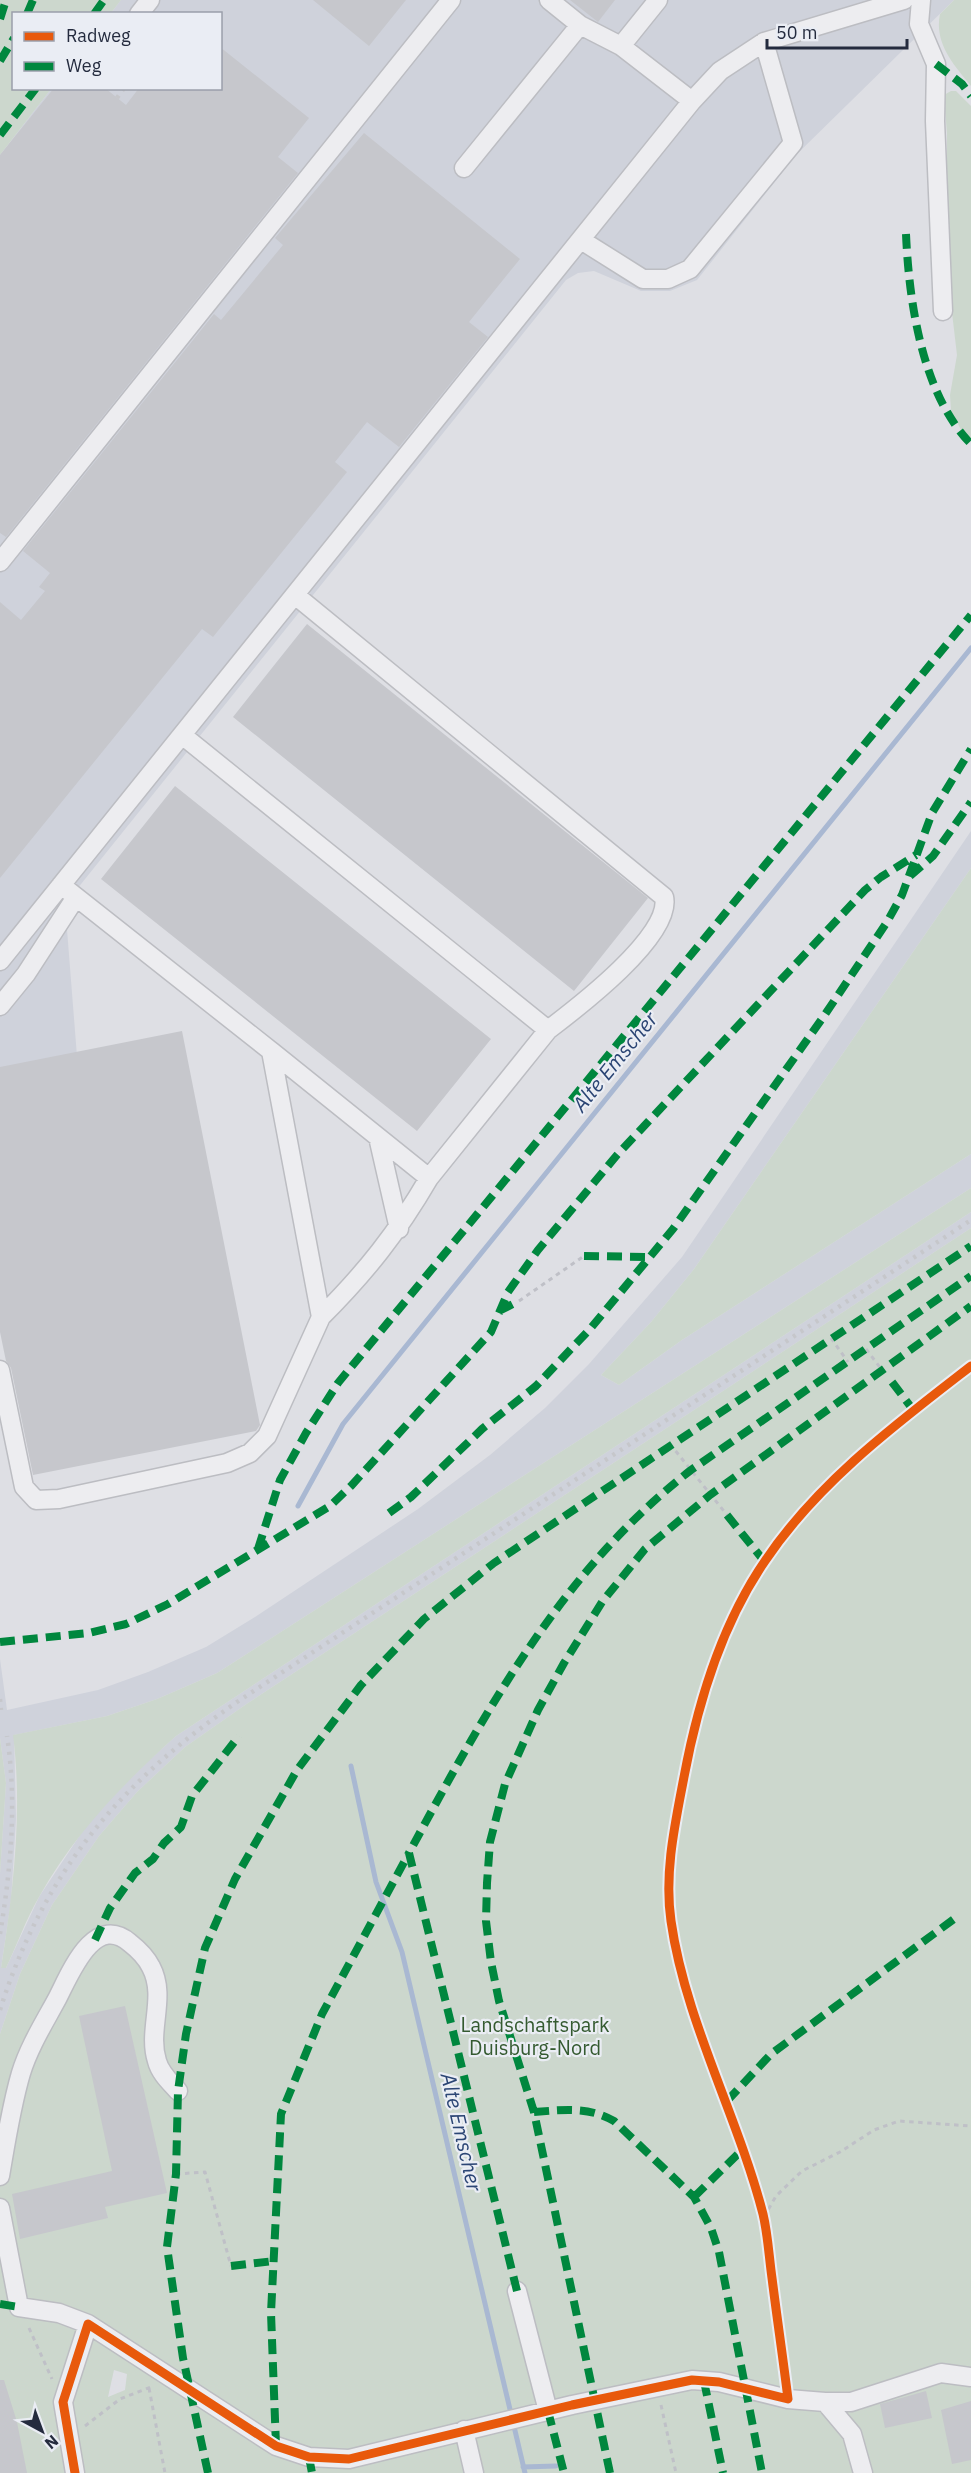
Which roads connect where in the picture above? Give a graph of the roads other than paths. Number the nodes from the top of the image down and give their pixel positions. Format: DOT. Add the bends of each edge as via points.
graph roads {
  1 [pos="150,0"];
  2 [pos="452,0"];
  3 [pos="549,0"];
  4 [pos="658,0"];
  5 [pos="904,0"];
  6 [pos="921,0"];
  7 [pos="141,12"];
  8 [pos="580,25"];
  9 [pos="764,42"];
  10 [pos="621,46"];
  11 [pos="692,101"];
  12 [pos="464,168"];
  13 [pos="581,240"];
  14 [pos="943,310"];
  15 [pos="0,562"];
  16 [pos="295,595"];
  17 [pos="182,735"];
  18 [pos="61,885"];
  19 [pos="76,897"];
  20 [pos="2,958"];
  21 [pos="0,1006"];
  22 [pos="548,1030"];
  23 [pos="271,1051"];
  24 [pos="378,1137"];
  25 [pos="429,1178"];
  26 [pos="399,1229"];
  27 [pos="321,1317"];
  28 [pos="0,1370"];
  29 [pos="177,2091"];
  30 [pos="0,2176"];
  31 [pos="0,2208"];
  32 [pos="517,2291"];
  33 [pos="88,2324"];
  34 [pos="971,2378"];
  35 [pos="825,2402"];
  36 [pos="548,2411"];
  37 [pos="464,2430"];
  38 [pos="75,2473"];
  39 [pos="474,2473"];
  40 [pos="862,2473"];
  1 -- 7 [label="lane"];
  2 -- 15 [label="lane"];
  3 -- 8 [label="lane"];
  4 -- 10 [label="lane"];
  5 -- 9 [label="lane"];
  6 -- 14 [label="lane" via="920,24 936,64"];
  8 -- 10 [label="lane"];
  8 -- 12 [label="lane"];
  9 -- 11 [label="lane" via="720,71"];
  9 -- 13 [label="lane" via="793,143 690,269 668,279 643,279"];
  10 -- 11 [label="lane"];
  11 -- 13 [label="lane"];
  13 -- 16 [label="lane"];
  16 -- 17 [label="lane"];
  16 -- 22 [label="lane" via="664,897 666,908 661,918 632,959 590,999"];
  17 -- 18 [label="lane"];
  17 -- 22 [label="lane"];
  18 -- 19 [label="lane"];
  18 -- 20 [label="lane"];
  19 -- 21 [label="lane" via="26,974"];
  19 -- 23 [label="lane"];
  22 -- 25 [label="lane"];
  23 -- 24 [label="lane"];
  23 -- 27 [label="lane"];
  24 -- 25 [label="lane"];
  24 -- 26 [label="lane"];
  25 -- 26 [label="lane"];
  26 -- 27 [label="lane"];
  27 -- 28 [label="lane" via="267,1436 250,1453 227,1463 59,1499 36,1500 24,1487"];
  29 -- 30 [label="lane" via="157,2062 158,1995 152,1967 125,1938 104,1935 86,1947 38,2034 19,2080"];
  31 -- 33 [label="lane" via="19,2307 59,2313"];
  32 -- 36 [label="lane"];
  33 -- 37 [label="lane" via="276,2446 309,2457 350,2459"];
  33 -- 38 [label="lane" via="63,2402"];
  34 -- 35 [label="lane" via="941,2373 851,2402"];
  35 -- 36 [label="lane" via="788,2399 719,2382 692,2380"];
  35 -- 40 [label="lane" via="852,2434"];
  36 -- 37 [label="lane"];
  37 -- 39 [label="lane"];
}
